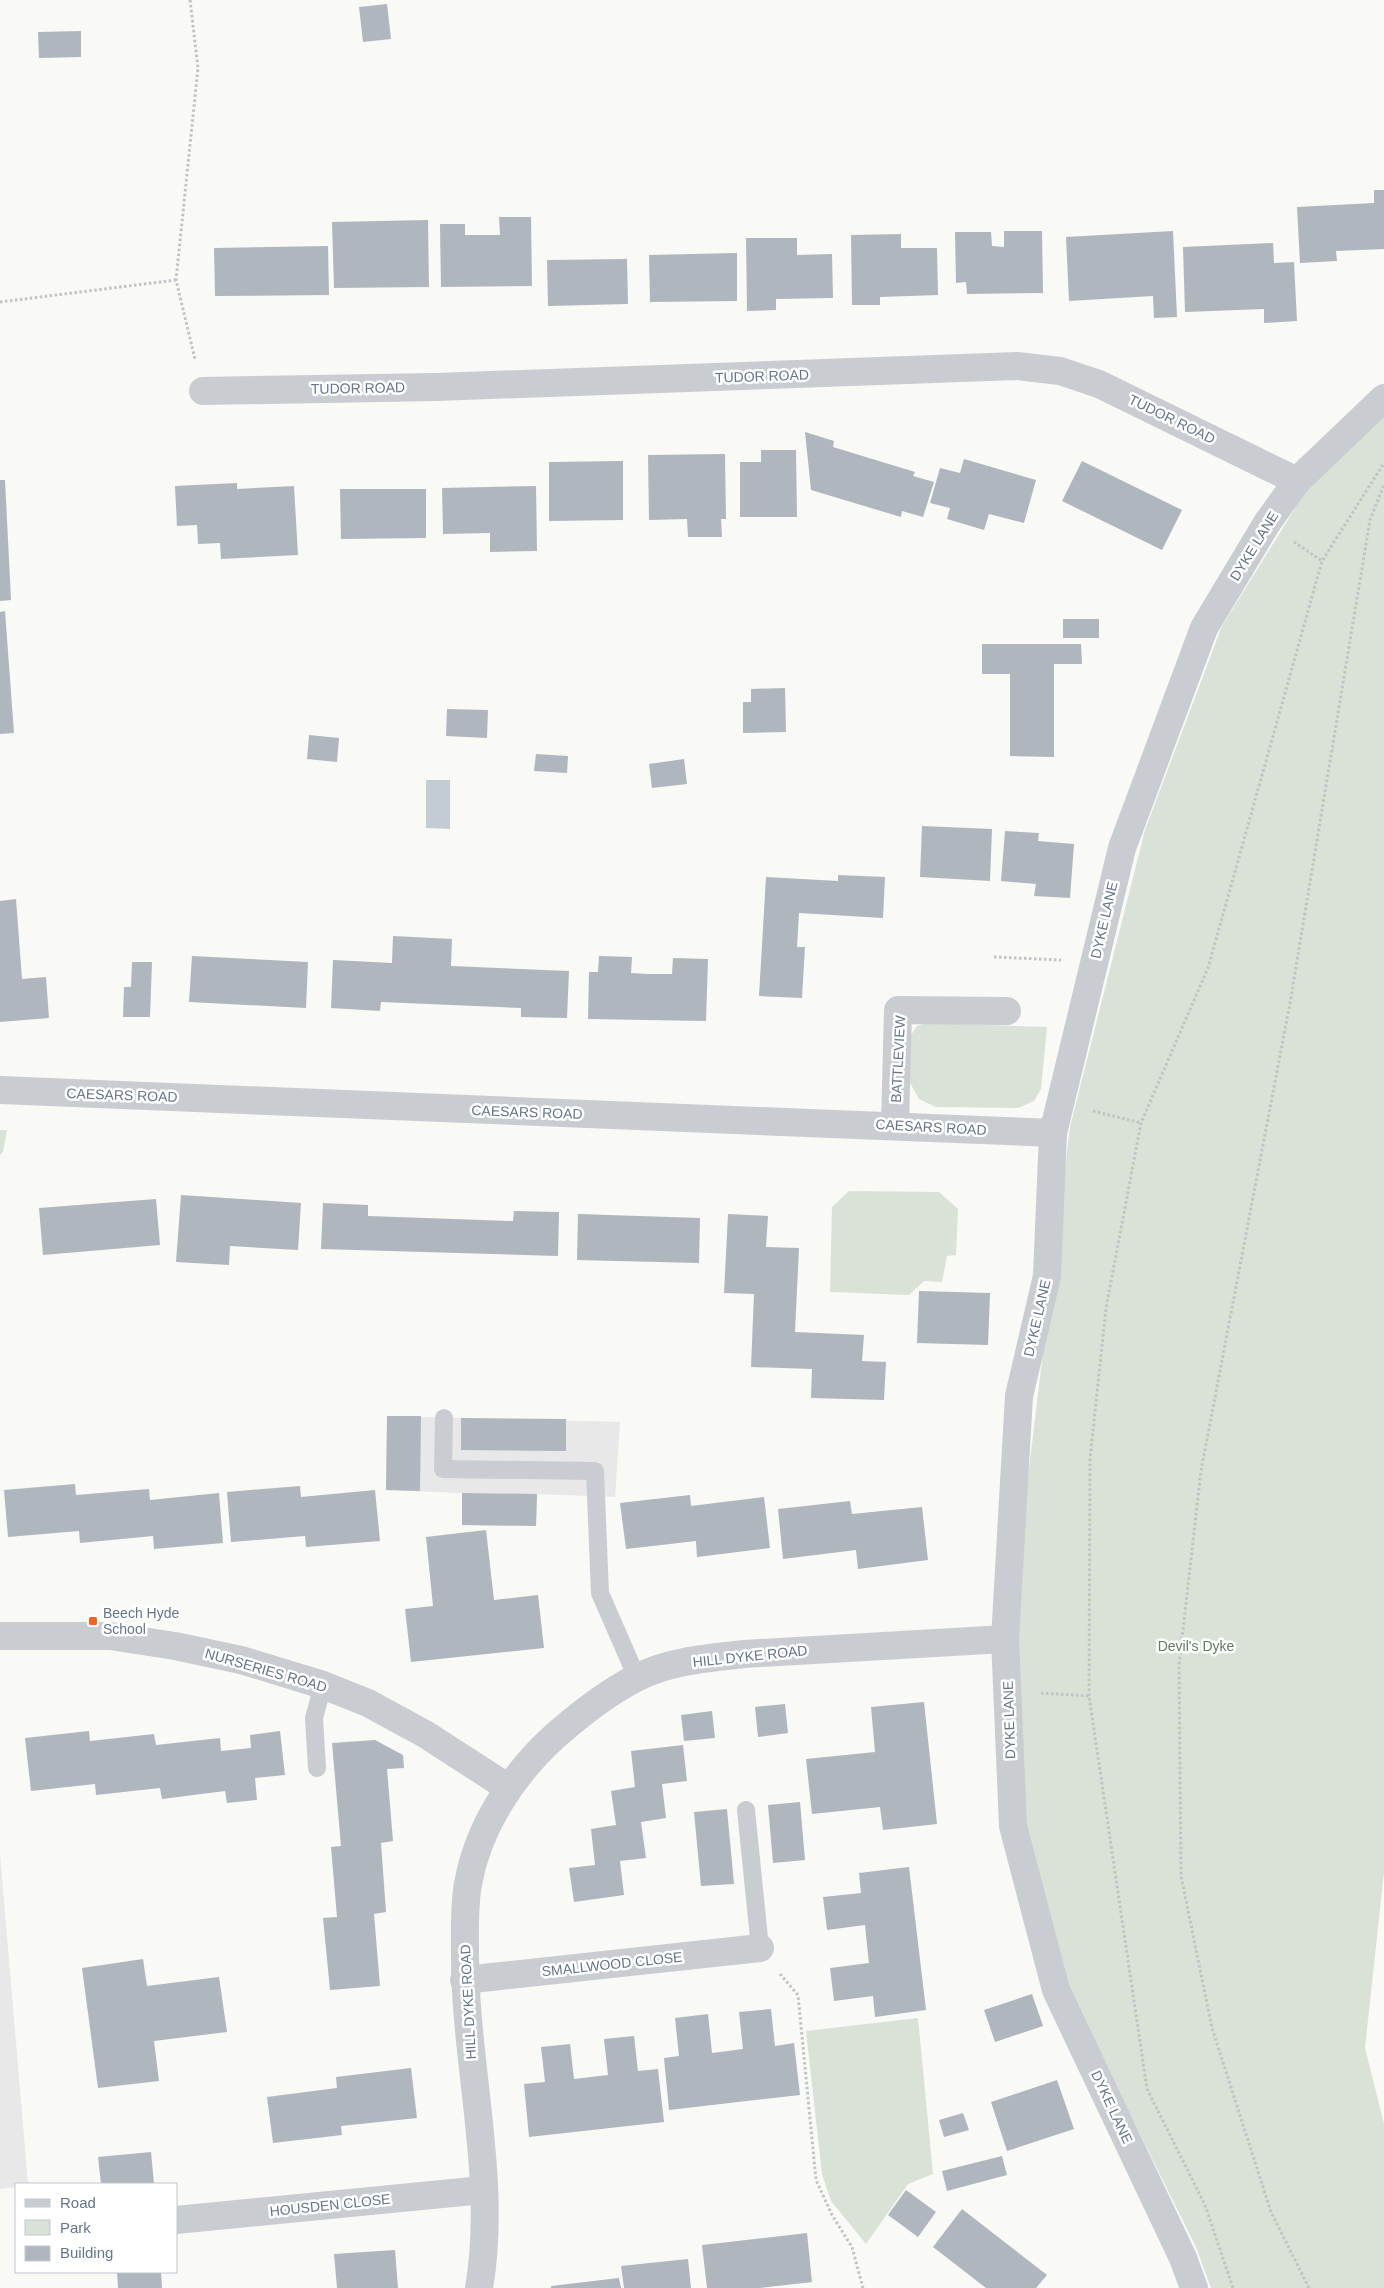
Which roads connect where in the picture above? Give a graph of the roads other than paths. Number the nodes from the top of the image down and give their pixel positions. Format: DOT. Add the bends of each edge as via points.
graph roads {
  1 [pos="203,391"];
  2 [pos="1384,398"];
  3 [pos="1297,481"];
  4 [pos="1007,1011"];
  5 [pos="0,1090"];
  6 [pos="895,1125"];
  7 [pos="1054,1133"];
  8 [pos="444,1418"];
  9 [pos="0,1636"];
  10 [pos="1005,1639"];
  11 [pos="636,1678"];
  12 [pos="323,1684"];
  13 [pos="317,1768"];
  14 [pos="508,1787"];
  15 [pos="746,1810"];
  16 [pos="760,1948"];
  17 [pos="464,1980"];
  18 [pos="483,2190"];
  19 [pos="178,2220"];
  20 [pos="479,2288"];
  21 [pos="1194,2288"];
  1 -- 3 [label="street, TUDOR ROAD" via="1017,366 1060,371 1099,384"];
  2 -- 3 [label="street, DYKE LANE"];
  3 -- 7 [label="street, DYKE LANE" via="1267,523 1204,628 1122,848"];
  4 -- 6 [label="street, BATTLEVIEW" via="898,1010"];
  5 -- 6 [label="street, CAESARS ROAD"];
  6 -- 7 [label="street, CAESARS ROAD"];
  7 -- 10 [label="street, DYKE LANE" via="1047,1276 1019,1396"];
  8 -- 11 [label="lane" via="443,1469 595,1471 600,1592"];
  9 -- 12 [label="street, NURSERIES ROAD" via="110,1636 241,1660"];
  10 -- 11 [label="street, HILL DYKE ROAD" via="720,1656 668,1666"];
  10 -- 21 [label="street, DYKE LANE" via="1013,1826 1056,1990 1183,2258"];
  11 -- 14 [label="street, HILL DYKE ROAD" via="580,1714 544,1746"];
  12 -- 13 [label="lane" via="314,1718"];
  12 -- 14 [label="street, NURSERIES ROAD" via="368,1703 425,1734"];
  14 -- 17 [label="street, HILL DYKE ROAD" via="477,1850 468,1884"];
  15 -- 16 [label="lane"];
  16 -- 17 [label="street, SMALLWOOD CLOSE"];
  17 -- 18 [label="street, HILL DYKE ROAD"];
  18 -- 19 [label="street, HOUSDEN CLOSE"];
  18 -- 20 [label="street, HILL DYKE ROAD" via="484,2237"];
}
